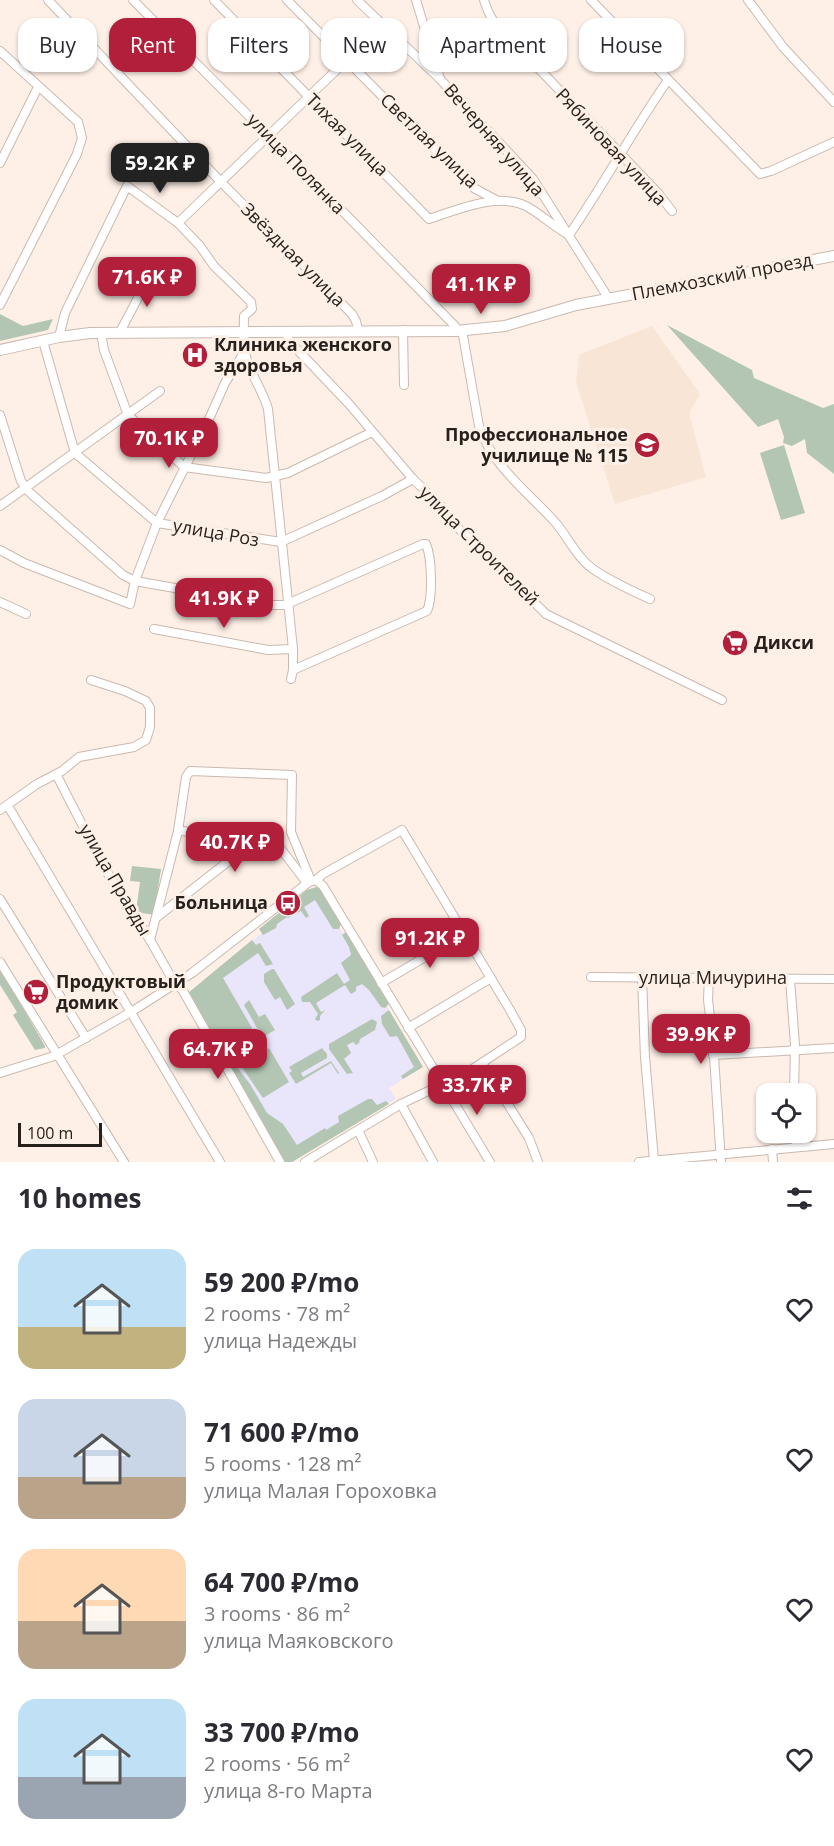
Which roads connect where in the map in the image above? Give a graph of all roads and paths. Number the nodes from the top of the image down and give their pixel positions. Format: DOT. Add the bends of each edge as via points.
graph roads {
  1 [pos="48,0"];
  2 [pos="214,0"];
  3 [pos="287,0"];
  4 [pos="357,0"];
  5 [pos="416,0"];
  6 [pos="484,0"];
  7 [pos="591,0"];
  8 [pos="748,0"];
  9 [pos="137,1"];
  10 [pos="374,18"];
  11 [pos="321,35"];
  12 [pos="407,49"];
  13 [pos="0,51"];
  14 [pos="335,72"];
  15 [pos="358,72"];
  16 [pos="440,79"];
  17 [pos="668,80"];
  18 [pos="38,87"];
  19 [pos="309,97"];
  20 [pos="834,102"];
  21 [pos="268,135"];
  22 [pos="834,142"];
  23 [pos="620,156"];
  24 [pos="0,163"];
  25 [pos="221,182"];
  26 [pos="498,201"];
  27 [pos="672,211"];
  28 [pos="178,223"];
  29 [pos="569,235"];
  30 [pos="834,256"];
  31 [pos="151,273"];
  32 [pos="609,298"];
  33 [pos="0,305"];
  34 [pos="358,330"];
  35 [pos="403,330"];
  36 [pos="244,331"];
  37 [pos="286,331"];
  38 [pos="459,331"];
  39 [pos="101,332"];
  40 [pos="120,332"];
  41 [pos="59,337"];
  42 [pos="43,341"];
  43 [pos="0,350"];
  44 [pos="245,351"];
  45 [pos="404,385"];
  46 [pos="160,391"];
  47 [pos="0,415"];
  48 [pos="128,415"];
  49 [pos="372,432"];
  50 [pos="75,453"];
  51 [pos="184,467"];
  52 [pos="274,477"];
  53 [pos="413,479"];
  54 [pos="25,489"];
  55 [pos="0,506"];
  56 [pos="157,523"];
  57 [pos="281,543"];
  58 [pos="0,550"];
  59 [pos="135,581"];
  60 [pos="650,599"];
  61 [pos="0,602"];
  62 [pos="288,604"];
  63 [pos="26,615"];
  64 [pos="154,629"];
  65 [pos="293,649"];
  66 [pos="91,680"];
  67 [pos="722,700"];
  68 [pos="56,774"];
  69 [pos="4,808"];
  70 [pos="178,831"];
  71 [pos="262,835"];
  72 [pos="311,881"];
  73 [pos="0,899"];
  74 [pos="157,918"];
  75 [pos="466,935"];
  76 [pos="150,939"];
  77 [pos="0,962"];
  78 [pos="591,977"];
  79 [pos="642,977"];
  80 [pos="709,977"];
  81 [pos="491,978"];
  82 [pos="790,979"];
  83 [pos="834,979"];
  84 [pos="177,983"];
  85 [pos="381,983"];
  86 [pos="131,1012"];
  87 [pos="408,1028"];
  88 [pos="86,1038"];
  89 [pos="834,1048"];
  90 [pos="795,1051"];
  91 [pos="57,1055"];
  92 [pos="713,1055"];
  93 [pos="482,1064"];
  94 [pos="0,1073"];
  95 [pos="794,1083"];
  96 [pos="442,1084"];
  97 [pos="401,1104"];
  98 [pos="358,1130"];
  99 [pos="796,1143"];
  100 [pos="834,1144"];
  101 [pos="796,1147"];
  102 [pos="772,1149"];
  103 [pos="721,1158"];
  104 [pos="654,1160"];
  105 [pos="124,1162"];
  106 [pos="220,1162"];
  107 [pos="280,1162"];
  108 [pos="305,1162"];
  109 [pos="374,1162"];
  110 [pos="433,1162"];
  111 [pos="490,1162"];
  112 [pos="538,1162"];
  113 [pos="639,1162"];
  114 [pos="773,1162"];
  1 -- 25 [label="street, Звёздная улица"];
  2 -- 19 [label="street, Тихая улица"];
  3 -- 11 [label="street, Светлая улица"];
  4 -- 10 [label="street, Вечерняя улица"];
  5 -- 16 [label="street"];
  6 -- 23 [label="street, Рябиновая улица" via="499,30"];
  7 -- 17 [label="street"];
  8 -- 20 [label="street" via="783,47"];
  9 -- 21 [label="street, улица Полянка"];
  12 -- 16 [label="street, Вечерняя улица"];
  13 -- 18 [label="street"];
  14 -- 19 [label="street"];
  15 -- 26 [label="street, Светлая улица" via="472,187"];
  16 -- 29 [label="street, Вечерняя улица" via="533,179"];
  17 -- 22 [label="street" via="759,174"];
  17 -- 23 [label="street"];
  18 -- 24 [label="street"];
  18 -- 33 [label="street" via="78,122 82,138"];
  19 -- 21 [label="street"];
  19 -- 26 [label="street, Тихая улица" via="429,219"];
  21 -- 25 [label="street"];
  21 -- 38 [label="street, улица Полянка"];
  23 -- 27 [label="street, Рябиновая улица"];
  23 -- 29 [label="street"];
  25 -- 28 [label="street"];
  25 -- 34 [label="street, Звёздная улица" via="352,314"];
  26 -- 29 [label="street" via="524,206"];
  28 -- 36 [label="street" via="251,302 252,309 244,316"];
  28 -- 41 [label="street" via="127,186 65,313"];
  29 -- 32 [label="street, Вечерняя улица"];
  30 -- 32 [label="main road, Племхозский проезд"];
  31 -- 40 [label="street"];
  32 -- 38 [label="main road, Племхозский проезд" via="509,325"];
  34 -- 35 [label="main road"];
  34 -- 37 [label="main road"];
  35 -- 38 [label="main road"];
  35 -- 45 [label="street"];
  36 -- 37 [label="main road"];
  36 -- 40 [label="main road"];
  36 -- 44 [label="street"];
  37 -- 49 [label="street, улица Строителей" via="293,345"];
  38 -- 60 [label="street" via="479,426 500,463 590,567"];
  39 -- 40 [label="main road"];
  39 -- 41 [label="main road"];
  39 -- 48 [label="street"];
  41 -- 42 [label="main road"];
  42 -- 43 [label="main road"];
  42 -- 50 [label="street"];
  44 -- 51 [label="street"];
  44 -- 52 [label="street" via="267,406"];
  46 -- 48 [label="street"];
  47 -- 54 [label="street"];
  48 -- 50 [label="street"];
  48 -- 51 [label="street"];
  49 -- 52 [label="street"];
  49 -- 53 [label="street, улица Строителей"];
  50 -- 54 [label="street"];
  50 -- 56 [label="street, улица Роз"];
  51 -- 52 [label="street"];
  51 -- 56 [label="street"];
  52 -- 57 [label="street"];
  53 -- 57 [label="street, улица Роз"];
  53 -- 67 [label="street, улица Строителей" via="546,614"];
  54 -- 55 [label="street"];
  54 -- 59 [label="street" via="117,570"];
  56 -- 57 [label="street, улица Роз"];
  56 -- 59 [label="street"];
  57 -- 62 [label="street"];
  58 -- 59 [label="street" via="130,604"];
  59 -- 62 [label="street" via="271,605"];
  61 -- 63 [label="street"];
  62 -- 65 [label="street"];
  62 -- 65 [label="street" via="423,544 428,547 427,611 292,674"];
  64 -- 65 [label="street" via="268,650"];
  66 -- 68 [label="street" via="146,701 150,711 149,733 140,745 79,757"];
  68 -- 69 [label="street"];
  68 -- 76 [label="street, улица Правды" via="105,869"];
  69 -- 86 [label="street"];
  70 -- 71 [label="street"];
  70 -- 72 [label="street" via="188,772 292,775 291,832"];
  70 -- 74 [label="street"];
  71 -- 72 [label="street" via="271,837"];
  71 -- 74 [label="street"];
  72 -- 75 [label="street" via="402,830"];
  72 -- 84 [label="street"];
  72 -- 85 [label="street" via="323,886"];
  73 -- 88 [label="street"];
  74 -- 76 [label="street"];
  75 -- 81 [label="street"];
  75 -- 85 [label="street"];
  76 -- 84 [label="street, улица Правды"];
  77 -- 91 [label="street"];
  78 -- 79 [label="street, улица Мичурина"];
  79 -- 80 [label="street, улица Мичурина"];
  79 -- 104 [label="street"];
  80 -- 82 [label="street, улица Мичурина"];
  80 -- 92 [label="street"];
  81 -- 87 [label="street"];
  81 -- 93 [label="street" via="521,1030 521,1037"];
  82 -- 83 [label="street, улица Мичурина"];
  82 -- 90 [label="street"];
  84 -- 86 [label="street"];
  84 -- 107 [label="street, улица Правды"];
  85 -- 87 [label="street"];
  86 -- 88 [label="street"];
  86 -- 106 [label="street"];
  87 -- 96 [label="street"];
  88 -- 91 [label="street"];
  89 -- 90 [label="street"];
  90 -- 92 [label="street"];
  90 -- 95 [label="street"];
  91 -- 94 [label="street"];
  91 -- 105 [label="street"];
  92 -- 103 [label="street"];
  93 -- 96 [label="street"];
  93 -- 112 [label="street" via="529,1138"];
  96 -- 97 [label="street"];
  96 -- 111 [label="street"];
  97 -- 98 [label="street"];
  97 -- 110 [label="street"];
  98 -- 108 [label="street"];
  98 -- 109 [label="street"];
  99 -- 101 [label="street"];
  100 -- 101 [label="street"];
  101 -- 102 [label="street"];
  102 -- 103 [label="street"];
  102 -- 114 [label="street"];
  103 -- 104 [label="street"];
  104 -- 113 [label="street"];
}
